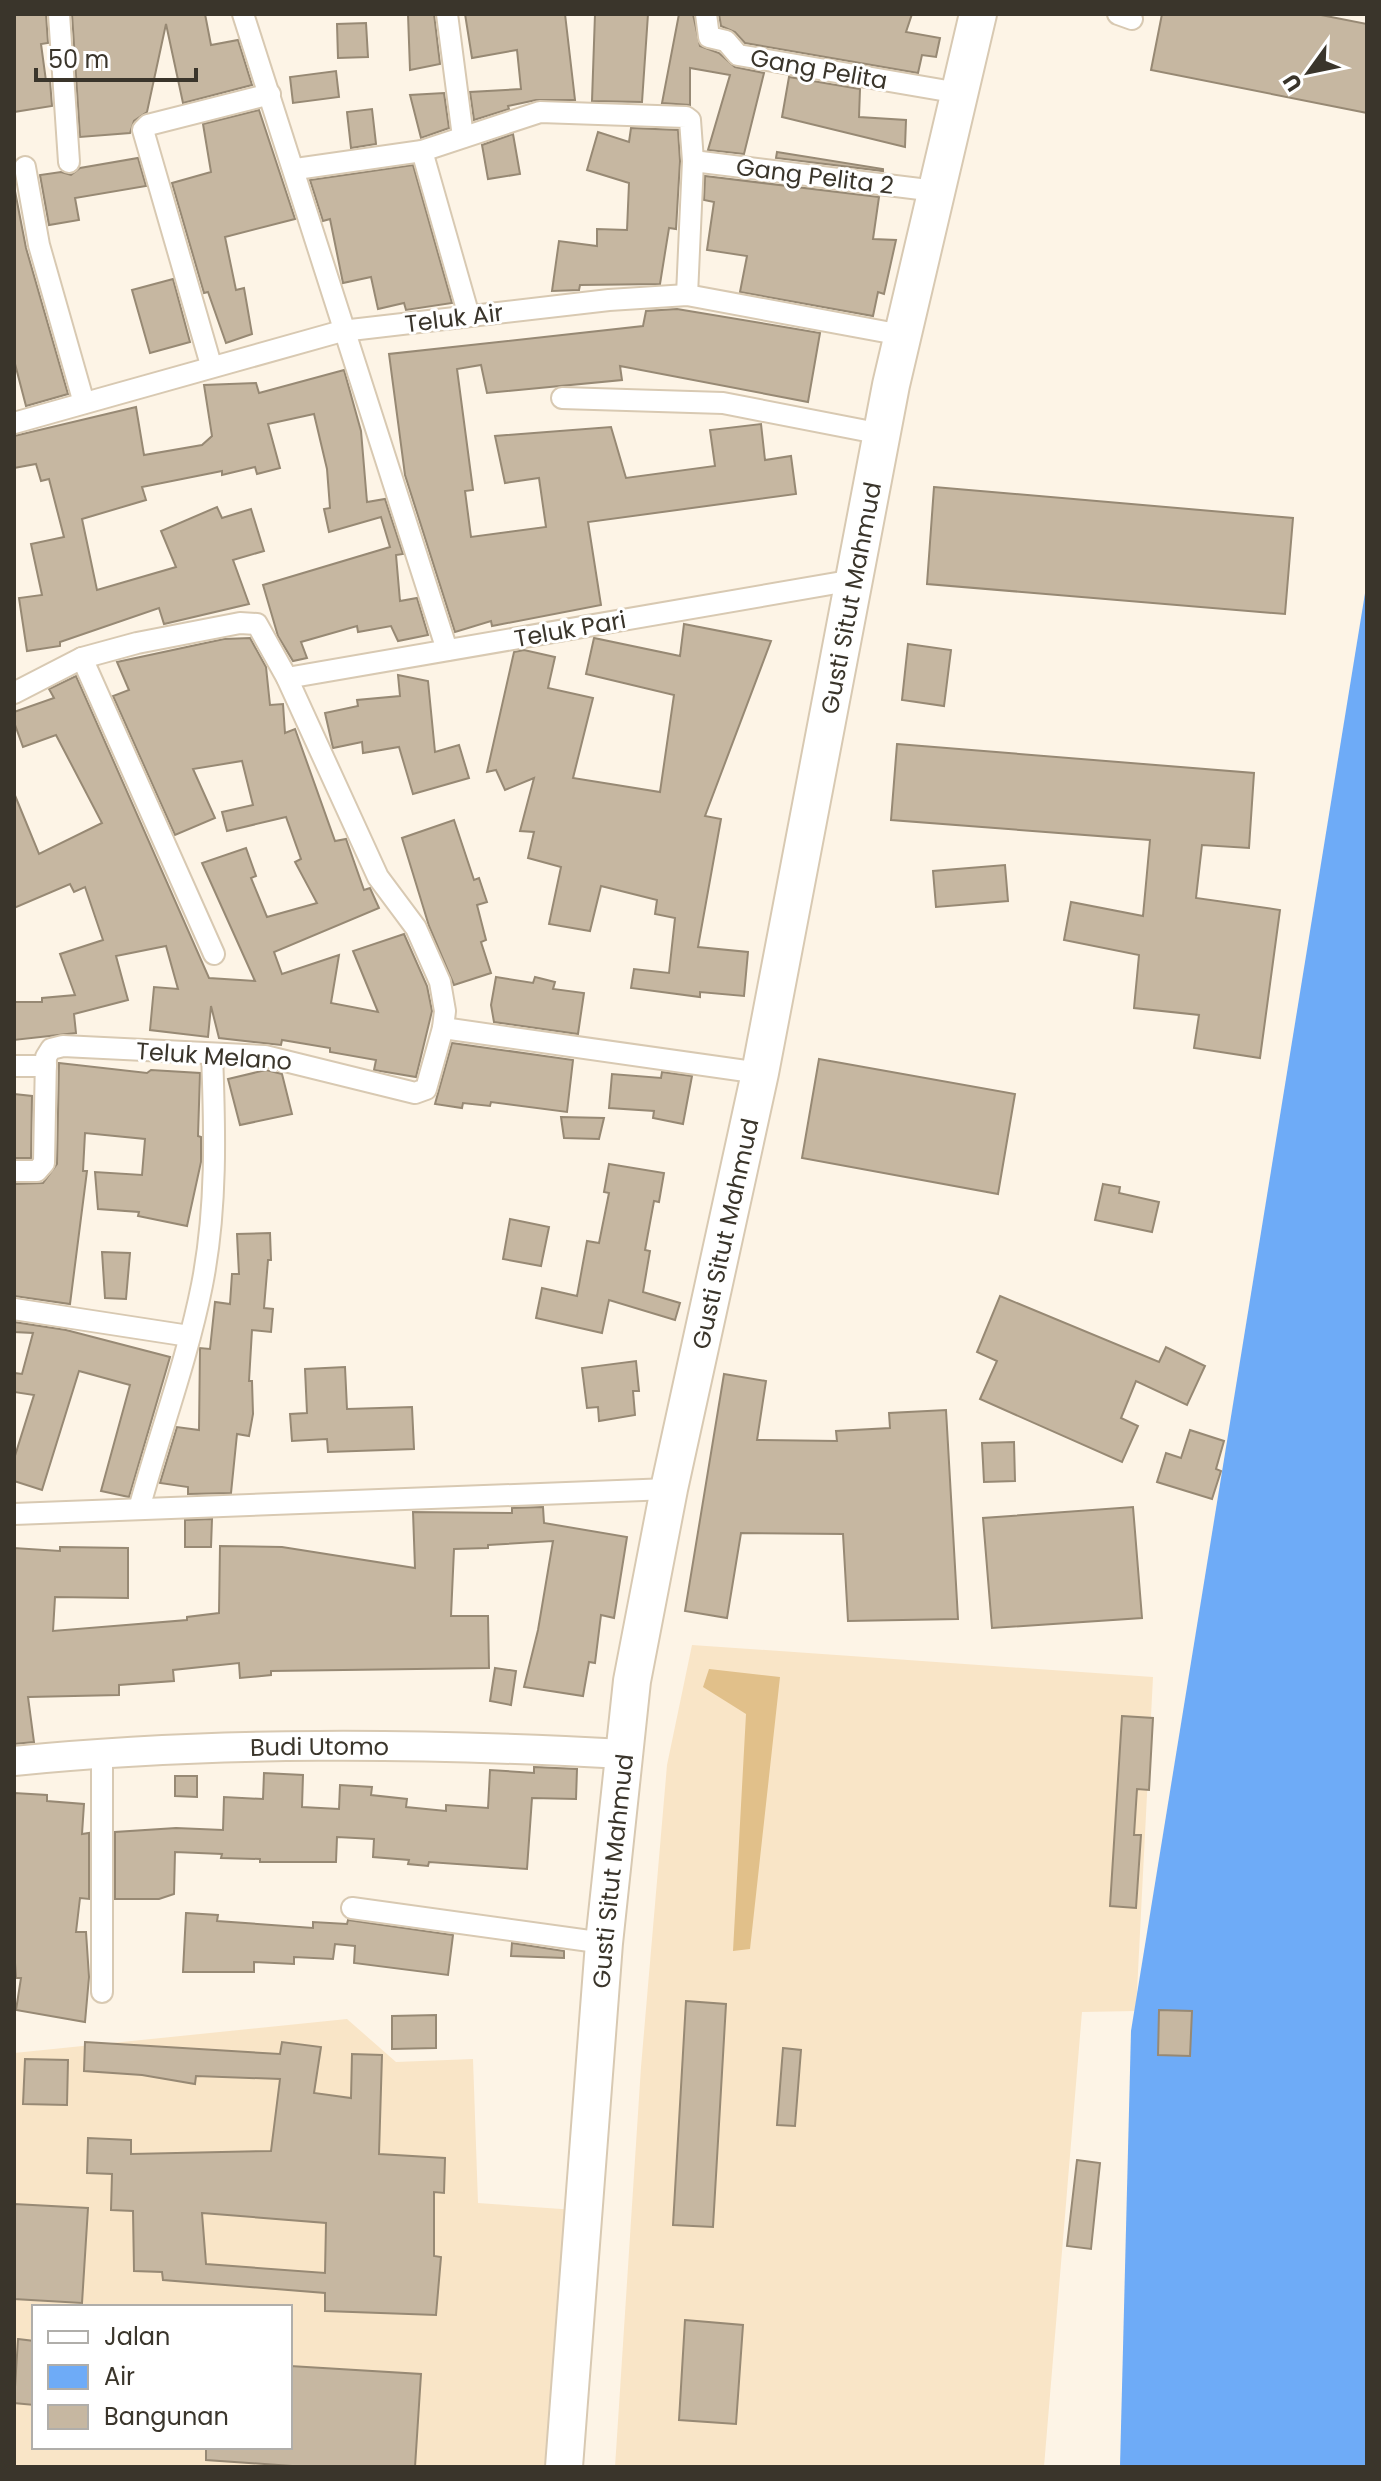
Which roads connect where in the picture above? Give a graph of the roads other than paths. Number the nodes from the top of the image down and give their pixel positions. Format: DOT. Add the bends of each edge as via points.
graph roads {
  1 [pos="59,14"];
  2 [pos="243,14"];
  3 [pos="447,14"];
  4 [pos="706,14"];
  5 [pos="978,14"];
  6 [pos="959,93"];
  7 [pos="270,94"];
  8 [pos="463,137"];
  9 [pos="422,151"];
  10 [pos="693,161"];
  11 [pos="69,162"];
  12 [pos="25,167"];
  13 [pos="296,169"];
  14 [pos="936,191"];
  15 [pos="687,295"];
  16 [pos="469,316"];
  17 [pos="342,331"];
  18 [pos="902,335"];
  19 [pos="211,365"];
  20 [pos="562,398"];
  21 [pos="84,403"];
  22 [pos="14,423"];
  23 [pos="882,434"];
  24 [pos="854,580"];
  25 [pos="447,650"];
  26 [pos="82,658"];
  27 [pos="287,678"];
  28 [pos="14,693"];
  29 [pos="214,954"];
  30 [pos="443,1028"];
  31 [pos="212,1054"];
  32 [pos="14,1066"];
  33 [pos="46,1066"];
  34 [pos="760,1073"];
  35 [pos="14,1171"];
  36 [pos="14,1309"];
  37 [pos="189,1336"];
  38 [pos="669,1489"];
  39 [pos="139,1509"];
  40 [pos="14,1514"];
  41 [pos="624,1754"];
  42 [pos="102,1755"];
  43 [pos="14,1761"];
  44 [pos="352,1908"];
  45 [pos="604,1943"];
  46 [pos="102,1992"];
  47 [pos="564,2467"];
  1 -- 11 [label="street"];
  2 -- 7 [label="street"];
  3 -- 8 [label="street"];
  4 -- 6 [label="street, Gang Pelita" via="709,37 726,41 738,55"];
  5 -- 6 [label="highway, Gusti Situt Mahmud"];
  6 -- 14 [label="highway, Gusti Situt Mahmud"];
  7 -- 13 [label="street"];
  7 -- 19 [label="street" via="143,130"];
  8 -- 9 [label="street"];
  8 -- 10 [label="street" via="540,112 680,115 690,120"];
  9 -- 13 [label="street"];
  9 -- 16 [label="street"];
  10 -- 14 [label="street, Gang Pelita 2"];
  10 -- 15 [label="street"];
  12 -- 21 [label="street" via="39,245"];
  13 -- 17 [label="street"];
  14 -- 18 [label="highway, Gusti Situt Mahmud"];
  15 -- 16 [label="street, Teluk Air"];
  15 -- 18 [label="street, Teluk Air"];
  16 -- 17 [label="street, Teluk Air"];
  17 -- 19 [label="street, Teluk Air"];
  17 -- 25 [label="street"];
  18 -- 23 [label="highway, Gusti Situt Mahmud"];
  19 -- 21 [label="street, Teluk Air"];
  20 -- 23 [label="street" via="723,403"];
  21 -- 22 [label="street, Teluk Air"];
  23 -- 24 [label="highway, Gusti Situt Mahmud"];
  24 -- 25 [label="street, Teluk Pari"];
  24 -- 34 [label="highway, Gusti Situt Mahmud"];
  25 -- 27 [label="street, Teluk Pari"];
  26 -- 27 [label="street" via="251,622"];
  26 -- 28 [label="street"];
  26 -- 29 [label="street"];
  27 -- 30 [label="street" via="378,877 416,928 440,982"];
  30 -- 31 [label="street, Teluk Melano" via="422,1092 298,1061"];
  30 -- 34 [label="street"];
  31 -- 33 [label="street, Teluk Melano" via="63,1046 51,1049"];
  31 -- 37 [label="street" via="212,1207"];
  32 -- 33 [label="street"];
  33 -- 35 [label="street" via="44,1163 37,1171"];
  34 -- 38 [label="highway, Gusti Situt Mahmud"];
  36 -- 37 [label="street"];
  37 -- 39 [label="street"];
  38 -- 39 [label="street"];
  38 -- 41 [label="highway, Gusti Situt Mahmud" via="632,1681"];
  39 -- 40 [label="street"];
  41 -- 42 [label="street, Budi Utomo" via="461,1745"];
  41 -- 45 [label="highway, Gusti Situt Mahmud"];
  42 -- 43 [label="street, Budi Utomo"];
  42 -- 46 [label="street"];
  44 -- 45 [label="street"];
  45 -- 47 [label="highway, Gusti Situt Mahmud"];
}
